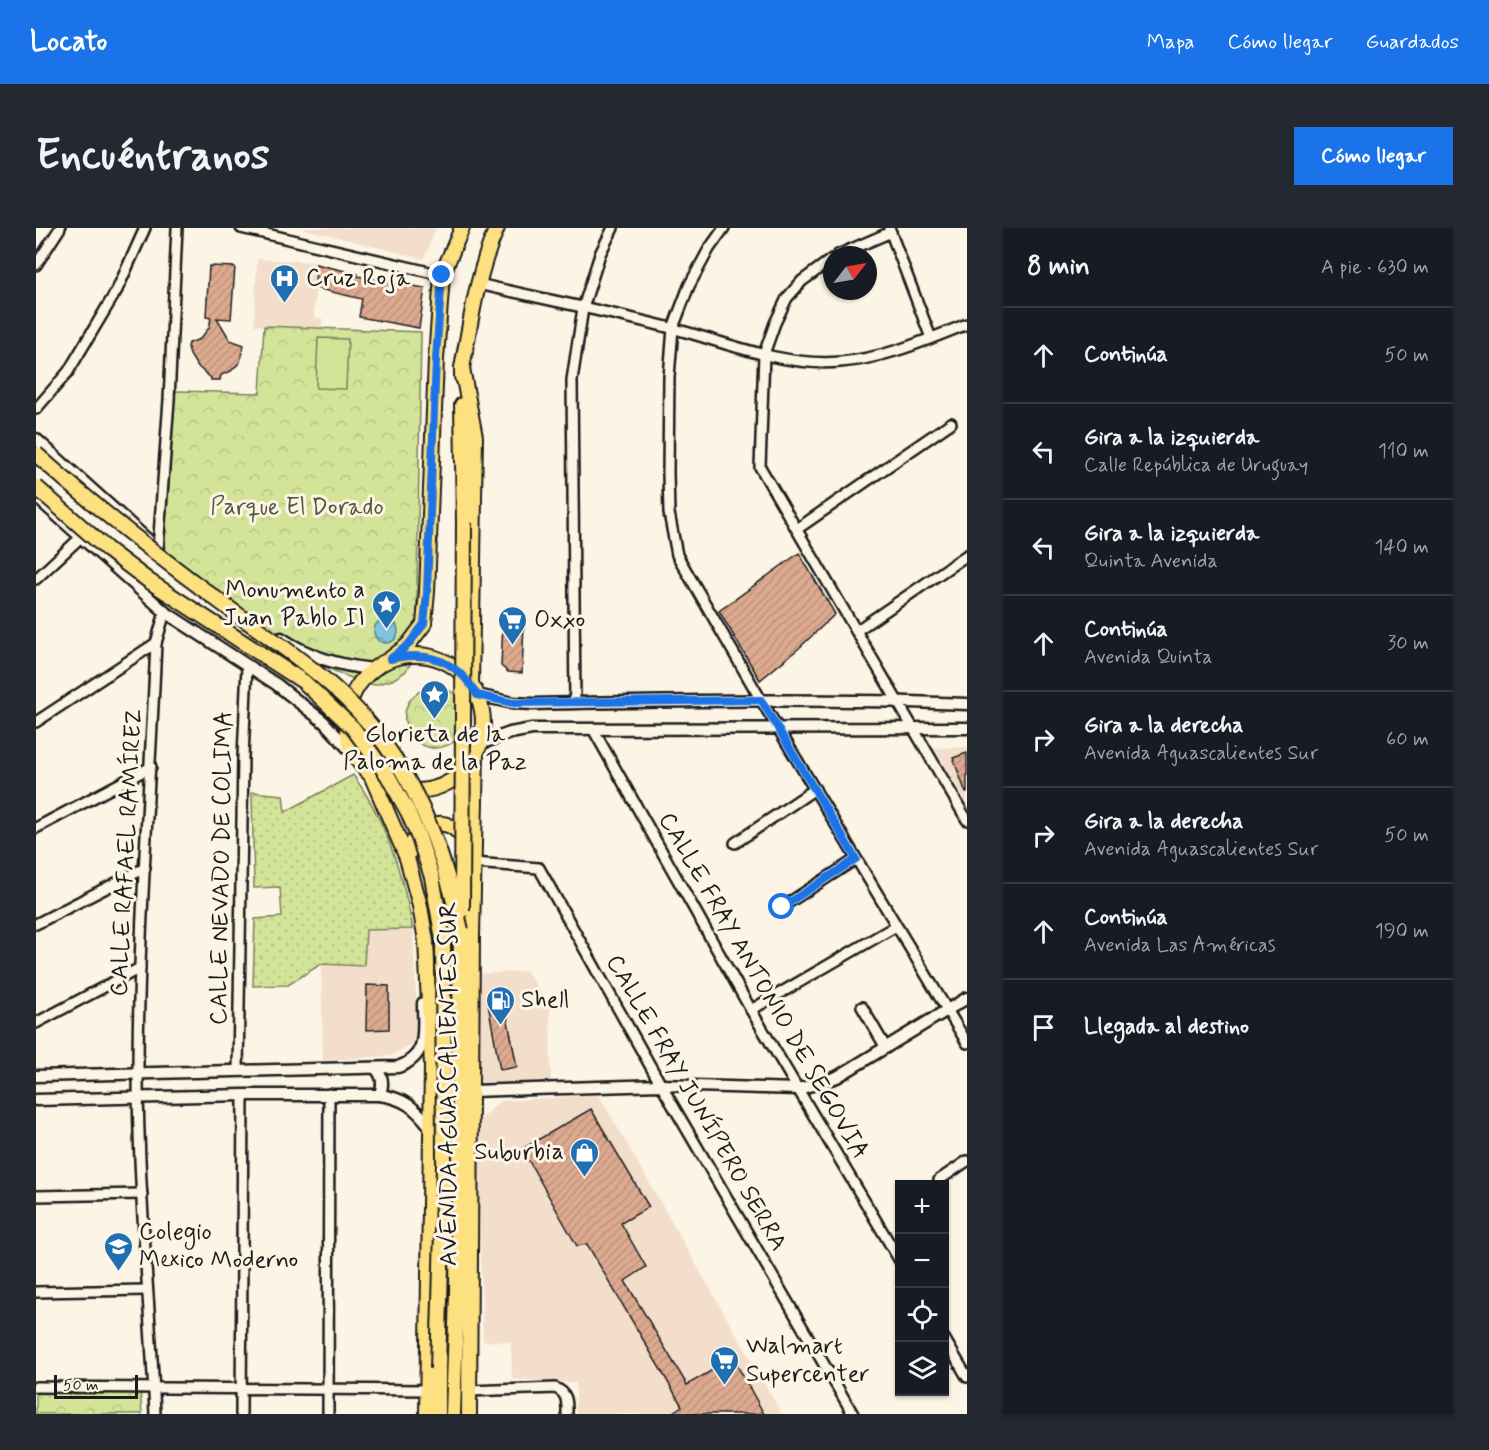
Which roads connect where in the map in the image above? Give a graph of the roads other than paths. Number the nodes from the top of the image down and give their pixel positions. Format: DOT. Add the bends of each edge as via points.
graph roads {
  1 [pos="60,228"];
  2 [pos="145,228"];
  3 [pos="177,228"];
  4 [pos="241,228"];
  5 [pos="462,228"];
  6 [pos="497,228"];
  7 [pos="614,228"];
  8 [pos="724,228"];
  9 [pos="890,230"];
  10 [pos="857,246"];
  11 [pos="36,265"];
  12 [pos="823,265"];
  13 [pos="442,275"];
  14 [pos="478,284"];
  15 [pos="583,308"];
  16 [pos="967,324"];
  17 [pos="673,328"];
  18 [pos="931,338"];
  19 [pos="764,354"];
  20 [pos="462,368"];
  21 [pos="36,409"];
  22 [pos="951,423"];
  23 [pos="36,439"];
  24 [pos="36,454"];
  25 [pos="36,487"];
  26 [pos="36,497"];
  27 [pos="796,529"];
  28 [pos="81,537"];
  29 [pos="158,549"];
  30 [pos="967,555"];
  31 [pos="36,579"];
  32 [pos="165,612"];
  33 [pos="856,631"];
  34 [pos="156,643"];
  35 [pos="390,659"];
  36 [pos="247,666"];
  37 [pos="373,669"];
  38 [pos="474,690"];
  39 [pos="761,700"];
  40 [pos="898,701"];
  41 [pos="575,703"];
  42 [pos="967,704"];
  43 [pos="36,722"];
  44 [pos="779,728"];
  45 [pos="967,728"];
  46 [pos="594,729"];
  47 [pos="913,729"];
  48 [pos="478,749"];
  49 [pos="355,756"];
  50 [pos="151,767"];
  51 [pos="371,775"];
  52 [pos="815,789"];
  53 [pos="967,820"];
  54 [pos="36,828"];
  55 [pos="735,843"];
  56 [pos="407,858"];
  57 [pos="856,859"];
  58 [pos="473,863"];
  59 [pos="145,868"];
  60 [pos="782,907"];
  61 [pos="36,924"];
  62 [pos="896,926"];
  63 [pos="461,930"];
  64 [pos="140,968"];
  65 [pos="427,974"];
  66 [pos="967,998"];
  67 [pos="862,1007"];
  68 [pos="751,1010"];
  69 [pos="947,1010"];
  70 [pos="36,1023"];
  71 [pos="967,1043"];
  72 [pos="886,1048"];
  73 [pos="375,1068"];
  74 [pos="238,1070"];
  75 [pos="138,1073"];
  76 [pos="36,1076"];
  77 [pos="661,1085"];
  78 [pos="799,1089"];
  79 [pos="472,1091"];
  80 [pos="329,1094"];
  81 [pos="243,1095"];
  82 [pos="379,1095"];
  83 [pos="138,1098"];
  84 [pos="36,1100"];
  85 [pos="431,1128"];
  86 [pos="967,1161"];
  87 [pos="939,1180"];
  88 [pos="142,1194"];
  89 [pos="36,1196"];
  90 [pos="895,1252"];
  91 [pos="147,1290"];
  92 [pos="36,1292"];
  93 [pos="947,1342"];
  94 [pos="967,1377"];
  95 [pos="36,1387"];
  96 [pos="154,1387"];
  97 [pos="241,1389"];
  98 [pos="327,1389"];
  99 [pos="427,1390"];
  100 [pos="469,1391"];
  101 [pos="155,1414"];
  102 [pos="241,1414"];
  103 [pos="328,1414"];
  104 [pos="427,1414"];
  105 [pos="438,1414"];
  106 [pos="453,1414"];
  107 [pos="470,1414"];
  108 [pos="567,1414"];
  109 [pos="854,1414"];
  1 -- 11 [label="street"];
  2 -- 21 [label="street" via="117,290 68,372"];
  3 -- 29 [label="street"];
  4 -- 13 [label="street"];
  5 -- 13 [label="main road"];
  6 -- 14 [label="main road"];
  7 -- 15 [label="street" via="600,254"];
  8 -- 17 [label="street" via="689,286"];
  9 -- 10 [label="street"];
  9 -- 18 [label="street"];
  12 -- 19 [label="street" via="787,298"];
  13 -- 35 [label="main road" via="424,624 408,645"];
  14 -- 15 [label="street"];
  14 -- 20 [label="main road"];
  15 -- 17 [label="street"];
  15 -- 41 [label="street" via="572,380"];
  16 -- 18 [label="street"];
  17 -- 19 [label="street"];
  17 -- 39 [label="street" via="668,473 677,555"];
  18 -- 19 [label="street" via="869,358 840,362 810,363"];
  19 -- 27 [label="street" via="760,467"];
  20 -- 38 [label="main road, AVENIDA AGUASCALIENTES SUR" via="475,437"];
  20 -- 63 [label="main road, bridge"];
  22 -- 27 [label="street"];
  23 -- 29 [label="street"];
  24 -- 63 [label="main road, AVENIDA AGUASCALIENTES SUR, bridge" via="164,560 314,671 363,717 410,782 431,826"];
  25 -- 105 [label="main road, AVENIDA AGUASCALIENTES SUR, bridge" via="149,581 304,682 353,728 371,751 419,838 432,877 443,939 444,1164"];
  26 -- 28 [label="street"];
  27 -- 33 [label="street"];
  28 -- 31 [label="street"];
  28 -- 32 [label="street"];
  29 -- 37 [label="street" via="291,645 327,661"];
  30 -- 33 [label="street"];
  32 -- 34 [label="street, CALLE RAFAEL RAMÍREZ"];
  32 -- 36 [label="street"];
  33 -- 40 [label="street"];
  34 -- 43 [label="street"];
  34 -- 50 [label="street, CALLE RAFAEL RAMÍREZ"];
  35 -- 37 [label="main road"];
  35 -- 38 [label="main road" via="426,656 444,662"];
  36 -- 49 [label="street" via="324,722"];
  36 -- 74 [label="street, CALLE NEVADO DE COLIMA"];
  37 -- 49 [label="main road" via="351,700 347,719"];
  38 -- 41 [label="street" via="513,703"];
  38 -- 48 [label="main road, AVENIDA AGUASCALIENTES SUR" via="483,720"];
  39 -- 40 [label="street"];
  39 -- 41 [label="street"];
  39 -- 44 [label="street"];
  40 -- 42 [label="street"];
  40 -- 47 [label="street"];
  44 -- 46 [label="street"];
  44 -- 47 [label="street"];
  44 -- 52 [label="street"];
  45 -- 47 [label="street"];
  46 -- 48 [label="street" via="532,729 510,733"];
  46 -- 68 [label="street, CALLE FRAY ANTONIO DE SEGOVIA"];
  47 -- 53 [label="street"];
  48 -- 51 [label="main road" via="457,778 429,790 398,789"];
  48 -- 58 [label="main road, AVENIDA AGUASCALIENTES SUR"];
  49 -- 51 [label="main road"];
  50 -- 54 [label="street"];
  50 -- 59 [label="street, CALLE RAFAEL RAMÍREZ"];
  51 -- 56 [label="main road, AVENIDA AGUASCALIENTES SUR"];
  52 -- 55 [label="street"];
  52 -- 57 [label="street"];
  56 -- 58 [label="main road" via="411,842 436,824 452,827 463,837"];
  56 -- 65 [label="main road, AVENIDA AGUASCALIENTES SUR" via="420,906"];
  57 -- 60 [label="street"];
  57 -- 62 [label="street"];
  58 -- 77 [label="street, CALLE FRAY JUNÍPERO SERRA" via="539,868"];
  58 -- 79 [label="main road, AVENIDA AGUASCALIENTES SUR"];
  59 -- 61 [label="street"];
  59 -- 64 [label="street, CALLE RAFAEL RAMÍREZ"];
  62 -- 68 [label="street"];
  62 -- 69 [label="street"];
  63 -- 106 [label="main road, AVENIDA AGUASCALIENTES SUR"];
  64 -- 70 [label="street"];
  64 -- 75 [label="street, CALLE RAFAEL RAMÍREZ"];
  65 -- 73 [label="street" via="423,984 423,1040 418,1054 398,1067"];
  65 -- 85 [label="main road, AVENIDA AGUASCALIENTES SUR"];
  66 -- 69 [label="street"];
  67 -- 72 [label="street"];
  68 -- 78 [label="street, CALLE FRAY ANTONIO DE SEGOVIA"];
  69 -- 71 [label="street"];
  69 -- 72 [label="street"];
  72 -- 78 [label="street" via="837,1077"];
  73 -- 74 [label="street"];
  73 -- 82 [label="street" via="382,1080"];
  74 -- 75 [label="street"];
  75 -- 76 [label="street"];
  75 -- 83 [label="street, CALLE RAFAEL RAMÍREZ"];
  77 -- 78 [label="street"];
  77 -- 79 [label="street"];
  77 -- 109 [label="street, CALLE FRAY JUNÍPERO SERRA"];
  78 -- 90 [label="street, CALLE FRAY ANTONIO DE SEGOVIA"];
  79 -- 100 [label="main road, AVENIDA AGUASCALIENTES SUR"];
  80 -- 81 [label="street"];
  80 -- 82 [label="street"];
  80 -- 98 [label="street"];
  81 -- 83 [label="street"];
  81 -- 97 [label="street"];
  82 -- 85 [label="street" via="407,1102"];
  83 -- 84 [label="street"];
  83 -- 88 [label="street, CALLE RAFAEL RAMÍREZ"];
  85 -- 99 [label="main road, AVENIDA AGUASCALIENTES SUR"];
  86 -- 87 [label="street"];
  88 -- 89 [label="street"];
  88 -- 91 [label="street, CALLE RAFAEL RAMÍREZ"];
  91 -- 92 [label="street"];
  91 -- 96 [label="street, CALLE RAFAEL RAMÍREZ"];
  93 -- 94 [label="street"];
  95 -- 96 [label="street"];
  96 -- 97 [label="street"];
  96 -- 101 [label="street, CALLE RAFAEL RAMÍREZ"];
  97 -- 98 [label="street"];
  97 -- 102 [label="street"];
  98 -- 99 [label="street"];
  98 -- 103 [label="street"];
  99 -- 104 [label="main road, AVENIDA AGUASCALIENTES SUR"];
  100 -- 107 [label="main road, AVENIDA AGUASCALIENTES SUR"];
  100 -- 108 [label="street" via="555,1388 563,1391 567,1399"];
}
